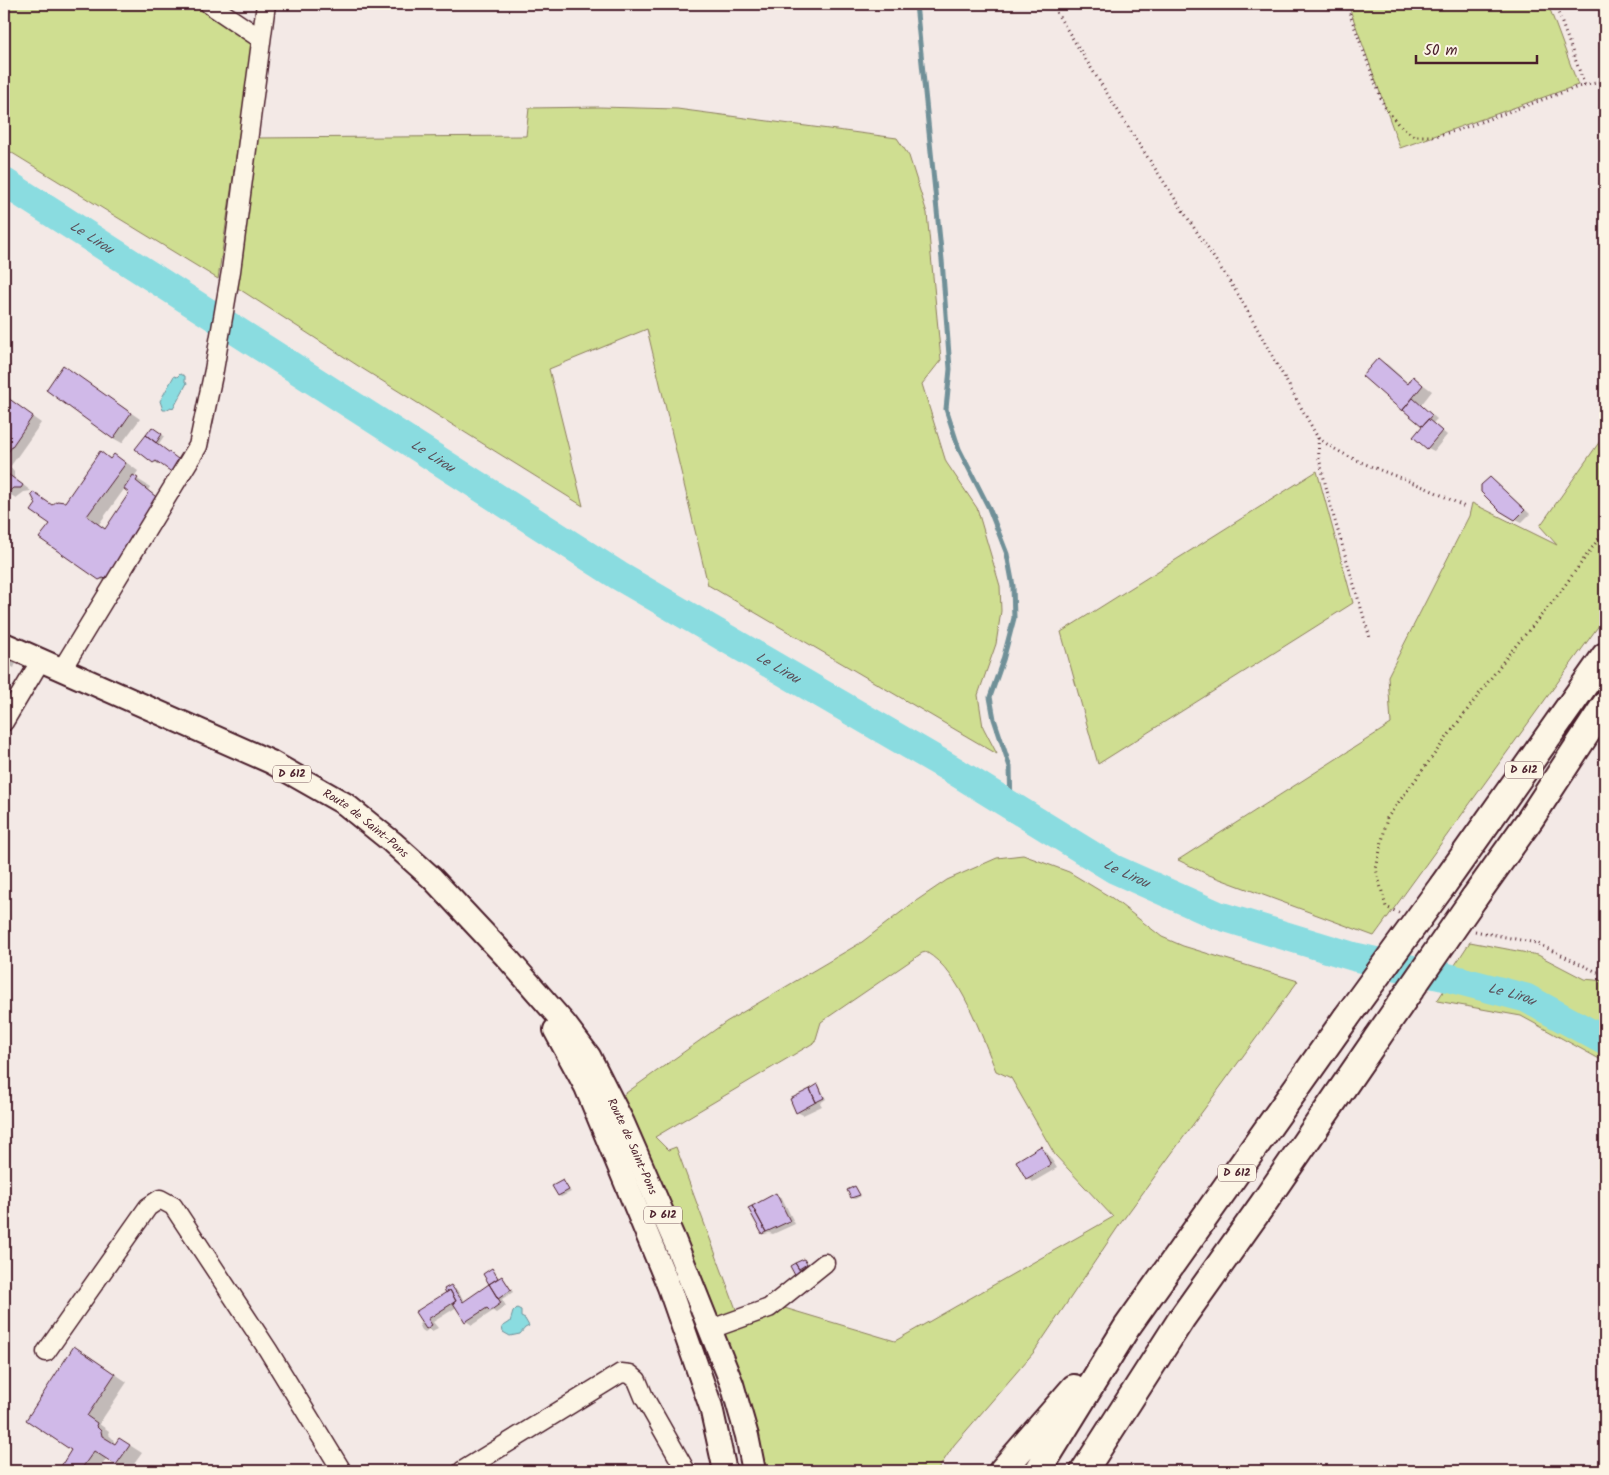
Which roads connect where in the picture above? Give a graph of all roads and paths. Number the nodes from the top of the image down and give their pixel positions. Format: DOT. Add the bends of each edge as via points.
graph roads {
  1 [pos="209,4"];
  2 [pos="266,4"];
  3 [pos="1051,4"];
  4 [pos="1346,4"];
  5 [pos="1555,4"];
  6 [pos="261,39"];
  7 [pos="1605,82"];
  8 [pos="1585,86"];
  9 [pos="1318,438"];
  10 [pos="1467,508"];
  11 [pos="1605,530"];
  12 [pos="1370,638"];
  13 [pos="4,644"];
  14 [pos="1605,656"];
  15 [pos="41,660"];
  16 [pos="62,669"];
  17 [pos="1605,705"];
  18 [pos="4,722"];
  19 [pos="1400,913"];
  20 [pos="1468,930"];
  21 [pos="1605,972"];
  22 [pos="528,981"];
  23 [pos="825,1263"];
  24 [pos="1182,1318"];
  25 [pos="1127,1327"];
  26 [pos="711,1329"];
  27 [pos="46,1352"];
  28 [pos="342,1471"];
  29 [pos="462,1471"];
  30 [pos="686,1471"];
  31 [pos="725,1471"];
  32 [pos="754,1471"];
  33 [pos="1002,1471"];
  34 [pos="1038,1471"];
  35 [pos="1084,1471"];
  36 [pos="1107,1471"];
  1 -- 6 [label="street"];
  2 -- 6 [label="street"];
  3 -- 9 [label="path" via="1239,296"];
  4 -- 8 [label="path" via="1384,106 1398,124 1414,136 1456,131"];
  5 -- 8 [label="path"];
  6 -- 16 [label="street" via="231,271 198,446"];
  7 -- 8 [label="path"];
  9 -- 10 [label="path" via="1366,465"];
  9 -- 12 [label="path" via="1319,458 1332,511"];
  11 -- 19 [label="path" via="1387,818 1376,869 1386,907"];
  13 -- 15 [label="main road, Route de Saint-Pons / D 612"];
  14 -- 25 [label="highway, D 612, bridge"];
  15 -- 16 [label="main road, Route de Saint-Pons / D 612"];
  15 -- 18 [label="street"];
  16 -- 22 [label="main road, Route de Saint-Pons / D 612" via="271,762 345,804 432,878"];
  17 -- 24 [label="highway, D 612, bridge" via="1531,818"];
  20 -- 21 [label="path" via="1536,943 1597,972"];
  22 -- 26 [label="main road, Route de Saint-Pons / D 612" via="589,1056 623,1123"];
  22 -- 31 [label="main road, Route de Saint-Pons / D 612" via="586,1087 669,1287 711,1407"];
  23 -- 26 [label="street" via="768,1308"];
  24 -- 35 [label="highway"];
  24 -- 36 [label="highway, D 612" via="1127,1416"];
  25 -- 33 [label="highway, D 612"];
  25 -- 34 [label="highway"];
  26 -- 32 [label="main road, Route de Saint-Pons / D 612" via="732,1384"];
  27 -- 28 [label="street" via="148,1207 160,1199 174,1206"];
  29 -- 30 [label="street" via="621,1373 630,1374 637,1380"];
}
